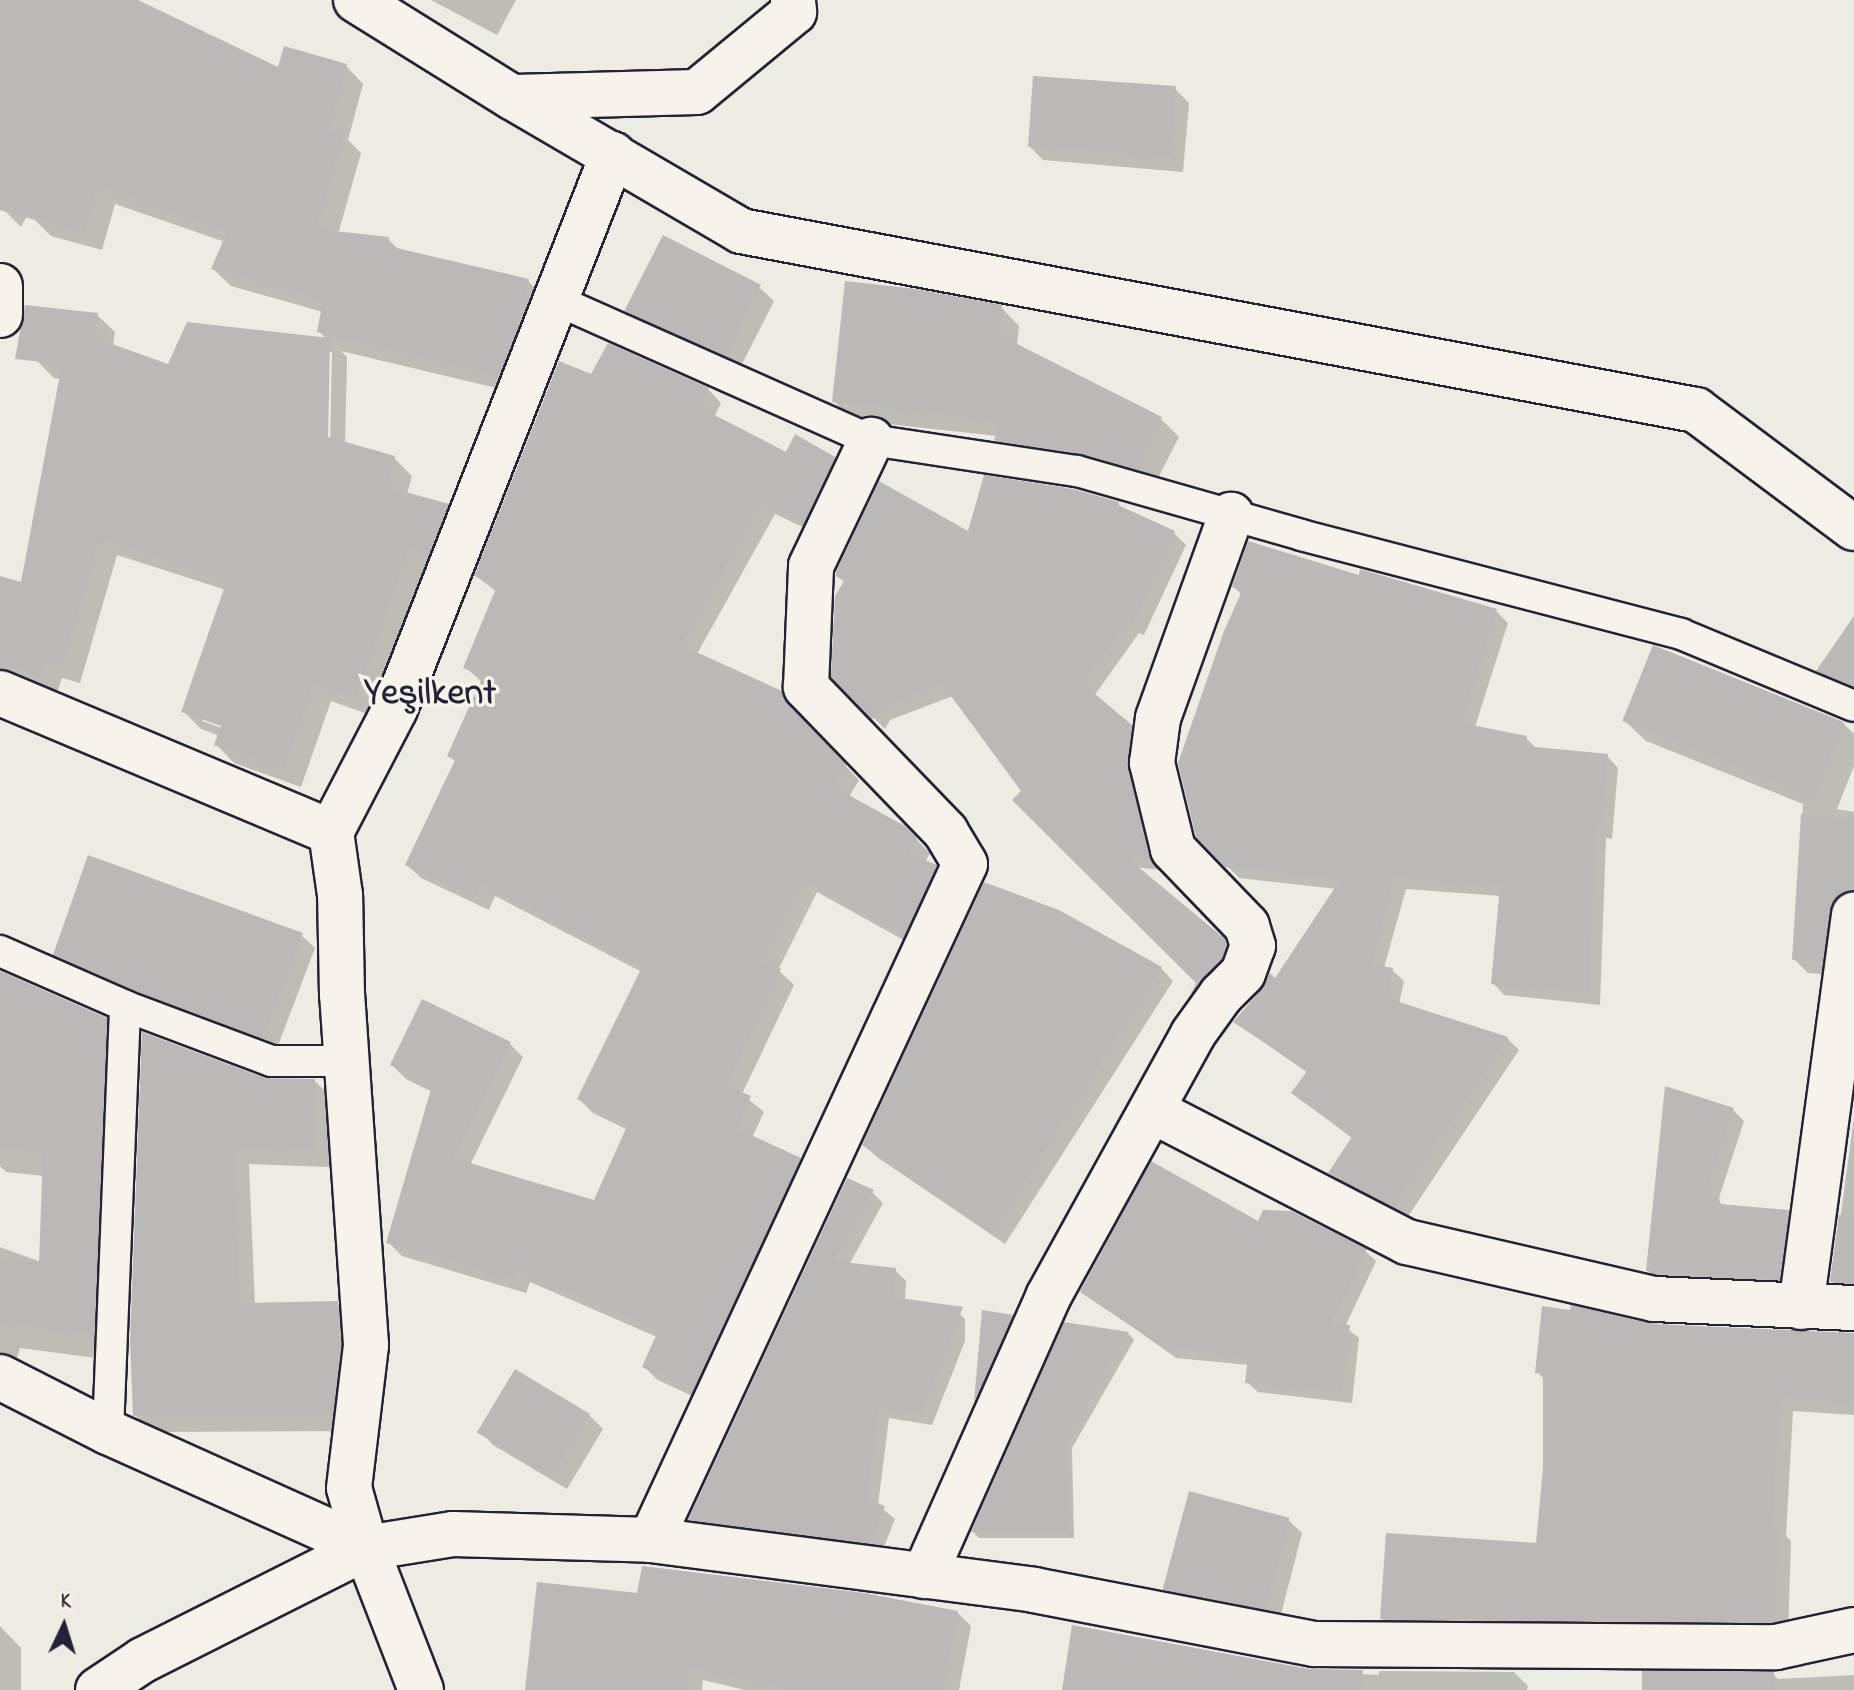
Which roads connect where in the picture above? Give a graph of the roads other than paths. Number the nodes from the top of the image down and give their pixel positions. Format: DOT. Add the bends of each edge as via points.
graph roads {
  1 [pos="356,0"];
  2 [pos="793,0"];
  3 [pos="512,97"];
  4 [pos="613,154"];
  5 [pos="0,286"];
  6 [pos="556,300"];
  7 [pos="0,315"];
  8 [pos="871,440"];
  9 [pos="1231,515"];
  10 [pos="1854,528"];
  11 [pos="0,693"];
  12 [pos="1854,706"];
  13 [pos="331,832"];
  14 [pos="1854,915"];
  15 [pos="0,951"];
  16 [pos="125,1006"];
  17 [pos="348,1061"];
  18 [pos="1153,1111"];
  19 [pos="1801,1307"];
  20 [pos="1854,1308"];
  21 [pos="0,1377"];
  22 [pos="108,1432"];
  23 [pos="651,1540"];
  24 [pos="366,1548"];
  25 [pos="924,1576"];
  26 [pos="1854,1630"];
  27 [pos="98,1690"];
  28 [pos="421,1690"];
  1 -- 3 [label="street"];
  2 -- 3 [label="street" via="794,12 697,92"];
  3 -- 4 [label="street"];
  4 -- 6 [label="street"];
  4 -- 10 [label="street" via="741,231 1696,410"];
  5 -- 7 [label="street"];
  6 -- 8 [label="lane"];
  6 -- 13 [label="street" via="395,709"];
  8 -- 9 [label="lane" via="1077,471"];
  8 -- 23 [label="street" via="811,566 806,687 946,832 965,864"];
  9 -- 12 [label="lane" via="1681,634"];
  9 -- 18 [label="street" via="1158,718 1152,763 1173,849 1247,926 1253,946 1243,973 1193,1034"];
  11 -- 13 [label="street"];
  13 -- 17 [label="street" via="340,895"];
  14 -- 19 [label="street"];
  15 -- 16 [label="lane"];
  16 -- 17 [label="lane" via="271,1061"];
  16 -- 22 [label="lane"];
  17 -- 24 [label="street" via="366,1345 349,1488"];
  18 -- 19 [label="street" via="1407,1242 1654,1299"];
  18 -- 25 [label="street" via="1048,1297"];
  19 -- 20 [label="street"];
  21 -- 22 [label="street"];
  22 -- 24 [label="street"];
  23 -- 24 [label="street" via="453,1534"];
  23 -- 25 [label="street"];
  24 -- 27 [label="street" via="143,1660"];
  24 -- 28 [label="street"];
  25 -- 26 [label="street" via="1034,1590 1314,1644 1776,1647"];
}
